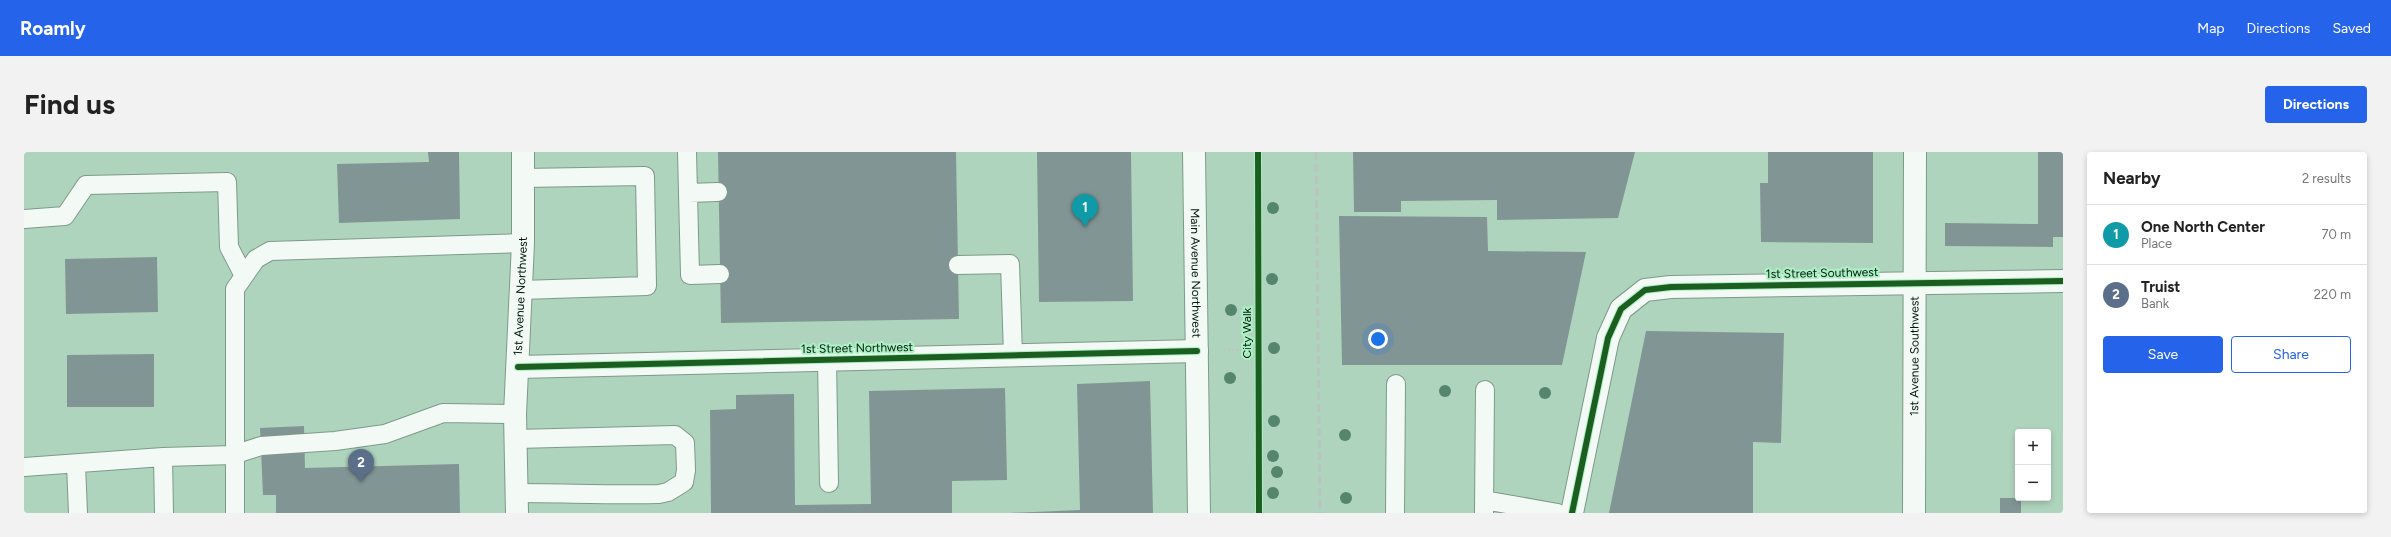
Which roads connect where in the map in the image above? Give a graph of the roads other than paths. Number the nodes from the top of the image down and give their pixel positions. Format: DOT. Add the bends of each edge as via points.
graph roads {
  1 [pos="523,152"];
  2 [pos="687,152"];
  3 [pos="1194,152"];
  4 [pos="1915,152"];
  5 [pos="523,178"];
  6 [pos="718,192"];
  7 [pos="688,194"];
  8 [pos="24,219"];
  9 [pos="523,243"];
  10 [pos="958,265"];
  11 [pos="720,274"];
  12 [pos="244,276"];
  13 [pos="1916,281"];
  14 [pos="2063,281"];
  15 [pos="521,290"];
  16 [pos="1197,351"];
  17 [pos="1013,355"];
  18 [pos="827,359"];
  19 [pos="518,367"];
  20 [pos="1396,384"];
  21 [pos="1485,390"];
  22 [pos="515,414"];
  23 [pos="516,439"];
  24 [pos="233,455"];
  25 [pos="163,457"];
  26 [pos="76,464"];
  27 [pos="24,468"];
  28 [pos="829,483"];
  29 [pos="517,503"];
  30 [pos="1484,507"];
  31 [pos="78,513"];
  32 [pos="164,513"];
  33 [pos="235,513"];
  34 [pos="1199,513"];
  35 [pos="1395,513"];
  36 [pos="1558,513"];
  37 [pos="1572,513"];
  38 [pos="1914,513"];
  1 -- 5 [label="street, 1st Avenue Northwest"];
  2 -- 7 [label="lane"];
  3 -- 16 [label="street, Main Avenue Northwest"];
  4 -- 13 [label="street, 1st Avenue Southwest"];
  5 -- 9 [label="street, 1st Avenue Northwest"];
  5 -- 15 [label="lane" via="645,176 647,286"];
  6 -- 7 [label="lane"];
  7 -- 11 [label="lane" via="690,275"];
  8 -- 12 [label="lane" via="65,216 86,185 227,182 229,247"];
  9 -- 12 [label="lane" via="270,251 256,259"];
  9 -- 15 [label="street, 1st Avenue Northwest"];
  10 -- 17 [label="lane" via="1010,264"];
  12 -- 24 [label="lane" via="235,289"];
  13 -- 14 [label="street, 1st Street Southwest"];
  13 -- 37 [label="street, 1st Street Southwest" via="1671,287 1645,290 1621,309 1608,338"];
  13 -- 38 [label="street, 1st Avenue Southwest"];
  15 -- 19 [label="street, 1st Avenue Northwest"];
  16 -- 17 [label="street, 1st Street Northwest"];
  16 -- 34 [label="street, Main Avenue Northwest"];
  17 -- 18 [label="street, 1st Street Northwest"];
  18 -- 19 [label="street, 1st Street Northwest"];
  18 -- 28 [label="lane"];
  19 -- 22 [label="street, 1st Avenue Northwest"];
  20 -- 35 [label="lane"];
  21 -- 30 [label="lane"];
  22 -- 23 [label="street, 1st Avenue Northwest"];
  22 -- 24 [label="lane" via="443,413 385,434 336,441 261,446"];
  23 -- 29 [label="street, 1st Avenue Northwest"];
  23 -- 29 [label="lane" via="675,436 685,443 686,470 684,482 668,492 595,496 566,493"];
  24 -- 25 [label="lane"];
  24 -- 33 [label="lane"];
  25 -- 26 [label="lane"];
  25 -- 32 [label="lane"];
  26 -- 27 [label="lane"];
  26 -- 31 [label="lane"];
  30 -- 36 [label="lane"];
}
